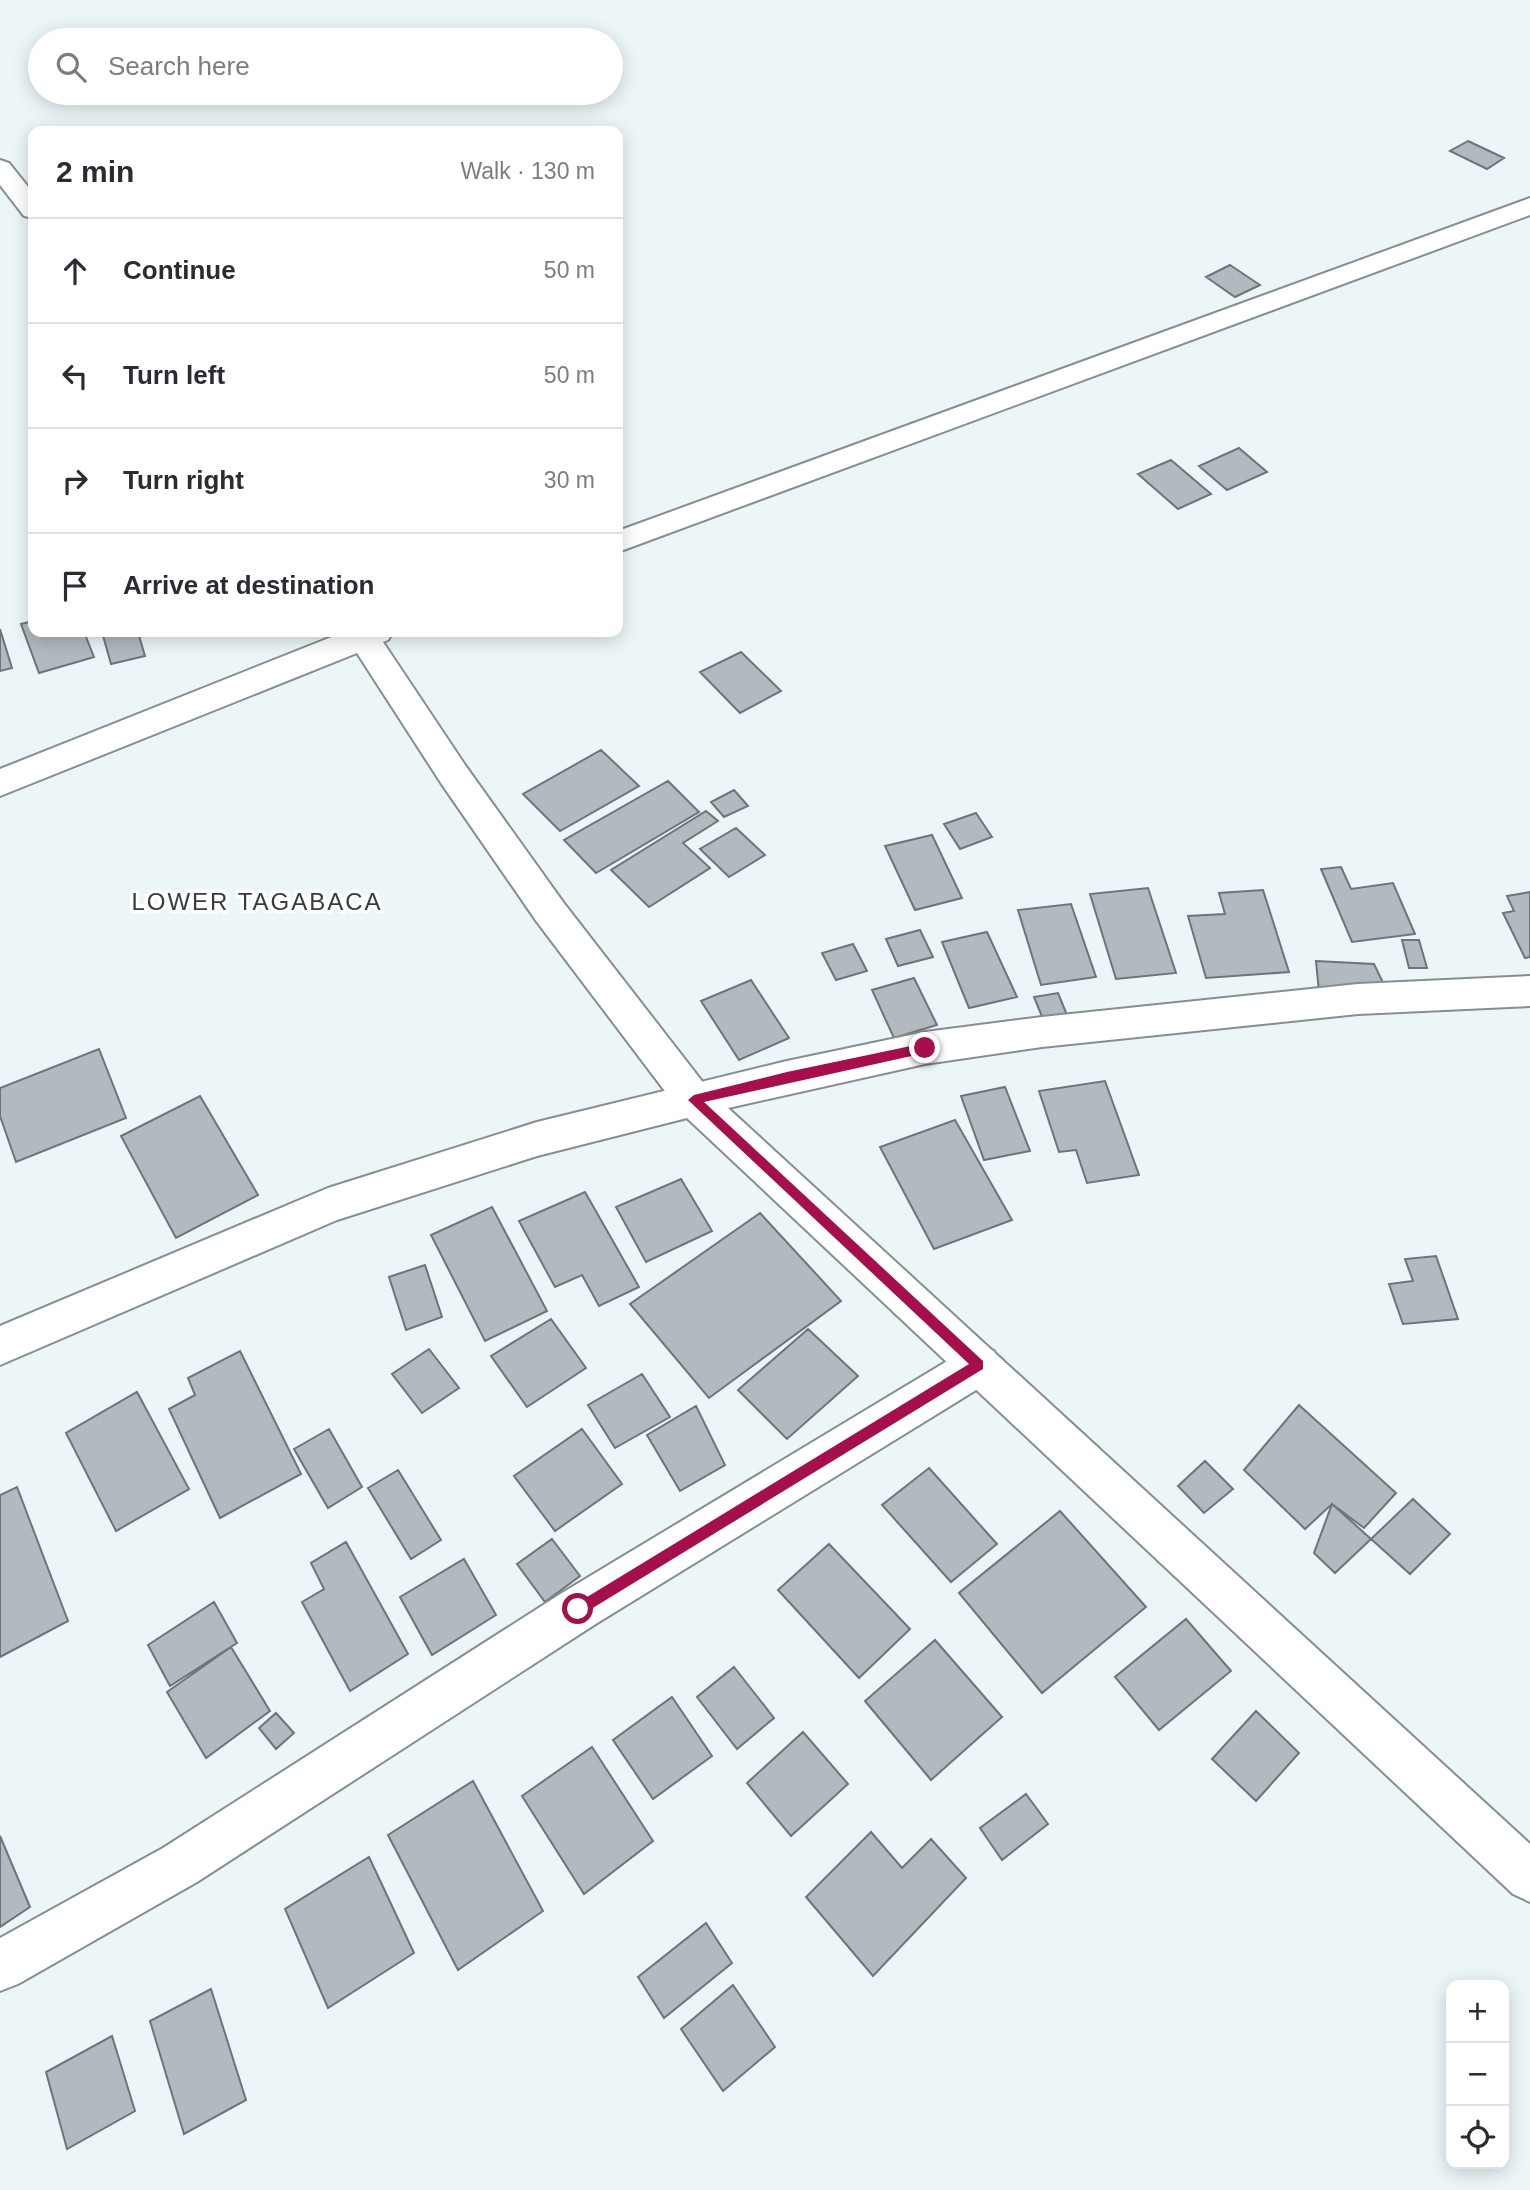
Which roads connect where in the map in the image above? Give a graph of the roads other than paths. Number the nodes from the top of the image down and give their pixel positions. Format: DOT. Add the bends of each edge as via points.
graph roads {
  1 [pos="0,168"];
  2 [pos="28,204"];
  3 [pos="1530,206"];
  4 [pos="623,540"];
  5 [pos="357,637"];
  6 [pos="369,637"];
  7 [pos="0,783"];
  8 [pos="1530,991"];
  9 [pos="694,1100"];
  10 [pos="0,1346"];
  11 [pos="979,1365"];
  12 [pos="1530,1877"];
  13 [pos="0,1966"];
  1 -- 2 [label="street"];
  3 -- 4 [label="street"];
  5 -- 7 [label="street"];
  6 -- 9 [label="street" via="453,774 550,912"];
  8 -- 9 [label="street" via="1358,999 1042,1032 925,1048"];
  9 -- 10 [label="street" via="537,1139 328,1205"];
  9 -- 11 [label="street"];
  11 -- 12 [label="street"];
  11 -- 13 [label="street" via="590,1602 180,1865"];
}
